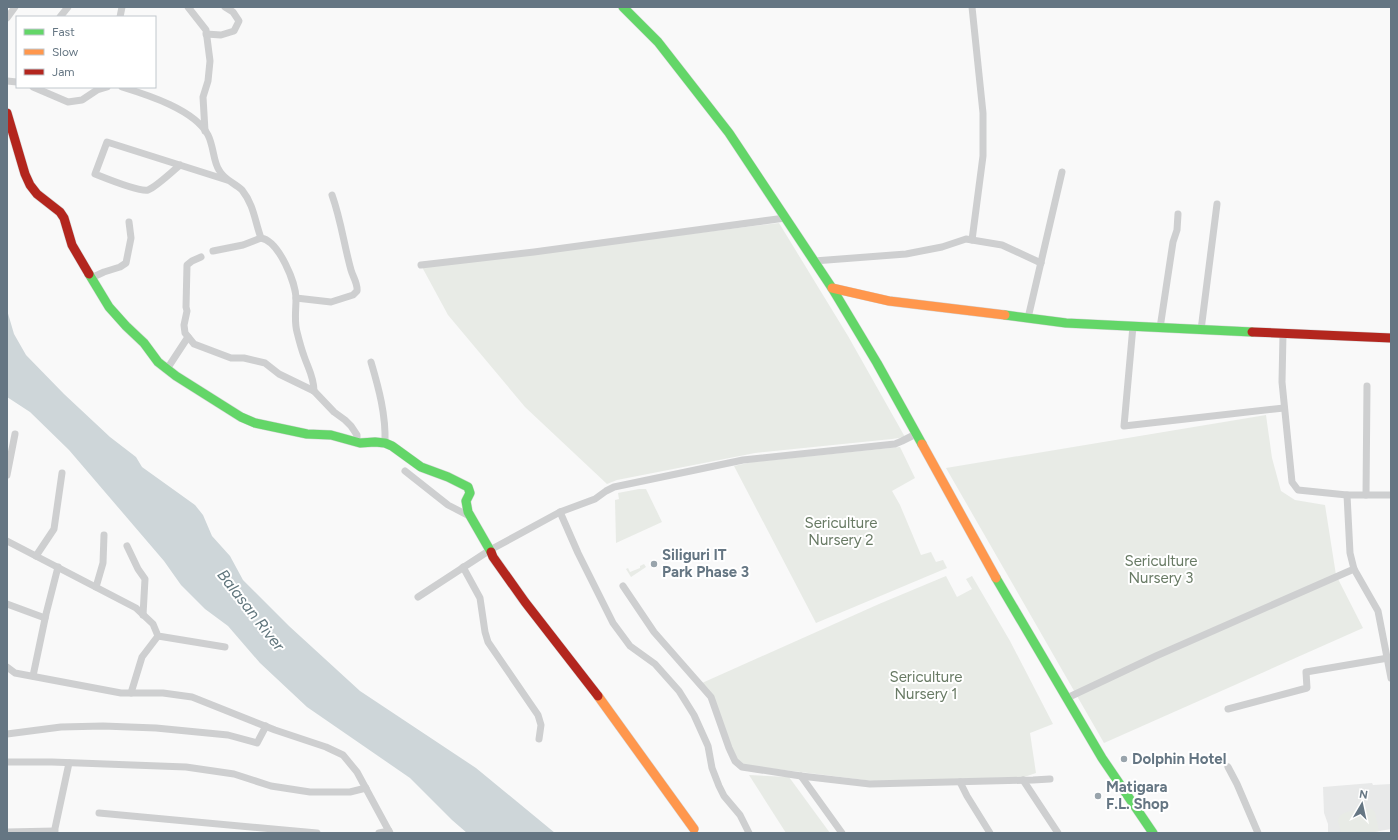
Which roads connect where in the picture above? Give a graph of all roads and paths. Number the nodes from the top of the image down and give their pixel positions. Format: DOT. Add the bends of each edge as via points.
graph roads {
  1 [pos="15,7"];
  2 [pos="68,7"];
  3 [pos="188,7"];
  4 [pos="225,7"];
  5 [pos="623,7"];
  6 [pos="972,7"];
  7 [pos="61,16"];
  8 [pos="7,18"];
  9 [pos="206,34"];
  10 [pos="35,88"];
  11 [pos="102,88"];
  12 [pos="125,88"];
  13 [pos="7,113"];
  14 [pos="205,131"];
  15 [pos="180,165"];
  16 [pos="1062,172"];
  17 [pos="229,181"];
  18 [pos="332,195"];
  19 [pos="1217,204"];
  20 [pos="1178,214"];
  21 [pos="785,218"];
  22 [pos="129,222"];
  23 [pos="261,238"];
  24 [pos="972,240"];
  25 [pos="213,251"];
  26 [pos="201,257"];
  27 [pos="814,261"];
  28 [pos="1041,263"];
  29 [pos="420,265"];
  30 [pos="91,278"];
  31 [pos="832,288"];
  32 [pos="296,298"];
  33 [pos="1028,318"];
  34 [pos="1133,326"];
  35 [pos="1160,328"];
  36 [pos="1201,330"];
  37 [pos="1283,334"];
  38 [pos="188,337"];
  39 [pos="1391,338"];
  40 [pos="371,362"];
  41 [pos="167,369"];
  42 [pos="1367,386"];
  43 [pos="314,391"];
  44 [pos="1284,408"];
  45 [pos="15,434"];
  46 [pos="916,434"];
  47 [pos="358,442"];
  48 [pos="385,443"];
  49 [pos="405,471"];
  50 [pos="62,474"];
  51 [pos="7,475"];
  52 [pos="1347,495"];
  53 [pos="1366,495"];
  54 [pos="1391,495"];
  55 [pos="560,512"];
  56 [pos="471,517"];
  57 [pos="104,536"];
  58 [pos="7,541"];
  59 [pos="127,546"];
  60 [pos="490,550"];
  61 [pos="36,556"];
  62 [pos="58,567"];
  63 [pos="464,567"];
  64 [pos="1354,569"];
  65 [pos="623,586"];
  66 [pos="96,587"];
  67 [pos="418,597"];
  68 [pos="7,604"];
  69 [pos="143,615"];
  70 [pos="45,618"];
  71 [pos="158,636"];
  72 [pos="226,647"];
  73 [pos="1388,658"];
  74 [pos="7,667"];
  75 [pos="1390,673"];
  76 [pos="33,676"];
  77 [pos="131,693"];
  78 [pos="1067,698"];
  79 [pos="1228,709"];
  80 [pos="266,726"];
  81 [pos="7,734"];
  82 [pos="539,739"];
  83 [pos="7,762"];
  84 [pos="69,763"];
  85 [pos="1228,767"];
  86 [pos="801,776"];
  87 [pos="1050,779"];
  88 [pos="1023,780"];
  89 [pos="960,782"];
  90 [pos="366,788"];
  91 [pos="99,813"];
  92 [pos="694,829"];
  93 [pos="7,832"];
  94 [pos="54,832"];
  95 [pos="389,832"];
  96 [pos="318,833"];
  97 [pos="379,833"];
  98 [pos="749,833"];
  99 [pos="842,833"];
  100 [pos="990,833"];
  101 [pos="1058,833"];
  102 [pos="1151,833"];
  103 [pos="1258,833"];
  1 -- 8 [label="street"];
  2 -- 7 [label="street"];
  3 -- 9 [label="street" via="206,30"];
  4 -- 9 [label="street" via="233,12 239,21 234,31 221,35"];
  5 -- 21 [label="street" via="658,42 685,75 729,133"];
  6 -- 24 [label="street" via="983,113 983,156"];
  9 -- 14 [label="street" via="210,61 203,96"];
  10 -- 11 [label="street" via="68,102 82,100"];
  12 -- 14 [label="street" via="157,99 193,118"];
  13 -- 30 [label="street" via="27,179 37,194 56,208 64,218 69,240"];
  14 -- 17 [label="street" via="212,144 218,170"];
  15 -- 15 [label="street" via="146,190 95,174 107,142"];
  15 -- 17 [label="street"];
  16 -- 28 [label="street"];
  17 -- 23 [label="street" via="245,195 255,214"];
  18 -- 32 [label="street" via="340,217 357,291 353,295 331,302"];
  19 -- 36 [label="street"];
  20 -- 35 [label="street"];
  21 -- 27 [label="street"];
  21 -- 29 [label="street"];
  22 -- 30 [label="street" via="131,238 126,263"];
  23 -- 25 [label="street" via="243,245"];
  23 -- 32 [label="street" via="272,244 287,268"];
  24 -- 27 [label="street" via="966,239 906,254"];
  24 -- 28 [label="street" via="1002,245"];
  26 -- 38 [label="street" via="187,265 187,311 184,325"];
  27 -- 31 [label="street"];
  28 -- 33 [label="street"];
  30 -- 41 [label="street" via="112,311 144,343 155,360"];
  31 -- 33 [label="street" via="889,301"];
  31 -- 46 [label="street"];
  32 -- 43 [label="street" via="294,316 297,332 312,375"];
  33 -- 34 [label="street" via="1066,323"];
  34 -- 35 [label="street"];
  34 -- 44 [label="street" via="1124,426"];
  35 -- 36 [label="street"];
  36 -- 37 [label="street"];
  37 -- 39 [label="street"];
  37 -- 44 [label="street"];
  38 -- 41 [label="street"];
  38 -- 43 [label="street" via="200,347 231,358 265,363 279,374"];
  40 -- 48 [label="street" via="380,392"];
  41 -- 47 [label="street" via="255,424 307,434 331,435"];
  42 -- 53 [label="street"];
  43 -- 47 [label="street" via="354,430"];
  44 -- 52 [label="street" via="1292,482 1298,490"];
  45 -- 51 [label="street"];
  46 -- 55 [label="street" via="894,444 743,460 623,485"];
  46 -- 78 [label="street"];
  47 -- 48 [label="street"];
  48 -- 56 [label="street" via="421,467 468,487 470,493 466,507"];
  49 -- 56 [label="street" via="448,505"];
  50 -- 61 [label="street" via="54,529"];
  52 -- 53 [label="street"];
  52 -- 64 [label="street" via="1350,553"];
  53 -- 54 [label="street"];
  55 -- 60 [label="street"];
  55 -- 98 [label="street" via="613,623 630,646 654,664 679,692 694,715 708,746 719,786 740,815"];
  56 -- 60 [label="street"];
  57 -- 66 [label="street" via="103,563"];
  58 -- 61 [label="street"];
  59 -- 69 [label="street" via="145,579"];
  60 -- 63 [label="street"];
  60 -- 92 [label="street" via="525,602 604,703"];
  61 -- 62 [label="street"];
  62 -- 66 [label="street"];
  62 -- 70 [label="street"];
  63 -- 67 [label="street"];
  63 -- 82 [label="street" via="480,598 488,642 540,720"];
  64 -- 73 [label="street" via="1378,611"];
  64 -- 78 [label="street"];
  65 -- 86 [label="street" via="654,632 711,697 737,764 745,768"];
  66 -- 69 [label="street" via="136,608"];
  68 -- 70 [label="street"];
  69 -- 71 [label="street" via="153,624"];
  70 -- 76 [label="street"];
  71 -- 72 [label="street"];
  71 -- 77 [label="street" via="142,657"];
  73 -- 75 [label="street"];
  73 -- 79 [label="street" via="1306,672 1307,688"];
  74 -- 76 [label="street" via="15,673"];
  76 -- 77 [label="street"];
  77 -- 80 [label="street" via="163,693 192,697"];
  78 -- 102 [label="street"];
  80 -- 81 [label="street" via="257,743 228,735 103,726 54,728"];
  80 -- 90 [label="street" via="342,755 357,772"];
  83 -- 84 [label="street"];
  84 -- 90 [label="street" via="186,767 234,774 271,786 310,792 350,792"];
  84 -- 94 [label="street"];
  85 -- 103 [label="street"];
  86 -- 89 [label="street" via="870,784"];
  86 -- 99 [label="street"];
  87 -- 88 [label="street"];
  88 -- 89 [label="street"];
  88 -- 101 [label="street"];
  89 -- 100 [label="street"];
  90 -- 95 [label="street"];
  91 -- 96 [label="street"];
  93 -- 94 [label="street"];
  95 -- 97 [label="street"];
}
